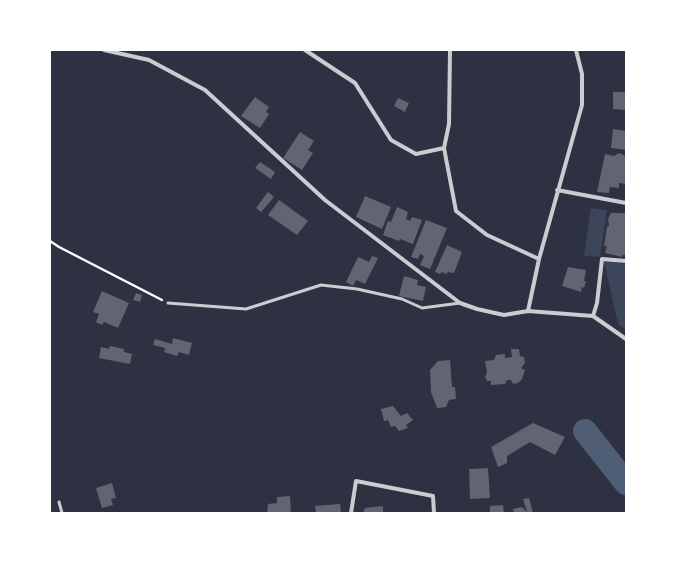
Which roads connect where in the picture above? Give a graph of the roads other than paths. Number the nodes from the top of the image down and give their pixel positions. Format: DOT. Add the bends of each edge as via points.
graph roads {
  1 [pos="104,50"];
  2 [pos="305,50"];
  3 [pos="450,50"];
  4 [pos="576,50"];
  5 [pos="444,148"];
  6 [pos="557,190"];
  7 [pos="626,203"];
  8 [pos="539,259"];
  9 [pos="626,261"];
  10 [pos="168,303"];
  11 [pos="460,303"];
  12 [pos="528,311"];
  13 [pos="592,316"];
  14 [pos="626,339"];
  15 [pos="59,502"];
  16 [pos="62,513"];
  17 [pos="351,513"];
  18 [pos="434,513"];
  1 -- 11 [label="street" via="149,60 205,90 325,200"];
  2 -- 5 [label="street" via="356,83 391,140 416,154"];
  3 -- 5 [label="street" via="449,124"];
  4 -- 6 [label="street" via="582,74 582,105"];
  5 -- 8 [label="street" via="456,211 487,235"];
  6 -- 7 [label="street"];
  6 -- 8 [label="street"];
  8 -- 12 [label="street"];
  9 -- 13 [label="street" via="602,259"];
  10 -- 11 [label="lane" via="246,309 321,285 357,289 402,300 422,308"];
  11 -- 12 [label="street" via="504,315"];
  12 -- 13 [label="street"];
  13 -- 14 [label="street"];
  15 -- 16 [label="lane"];
  17 -- 18 [label="street" via="356,481 433,496"];
}
